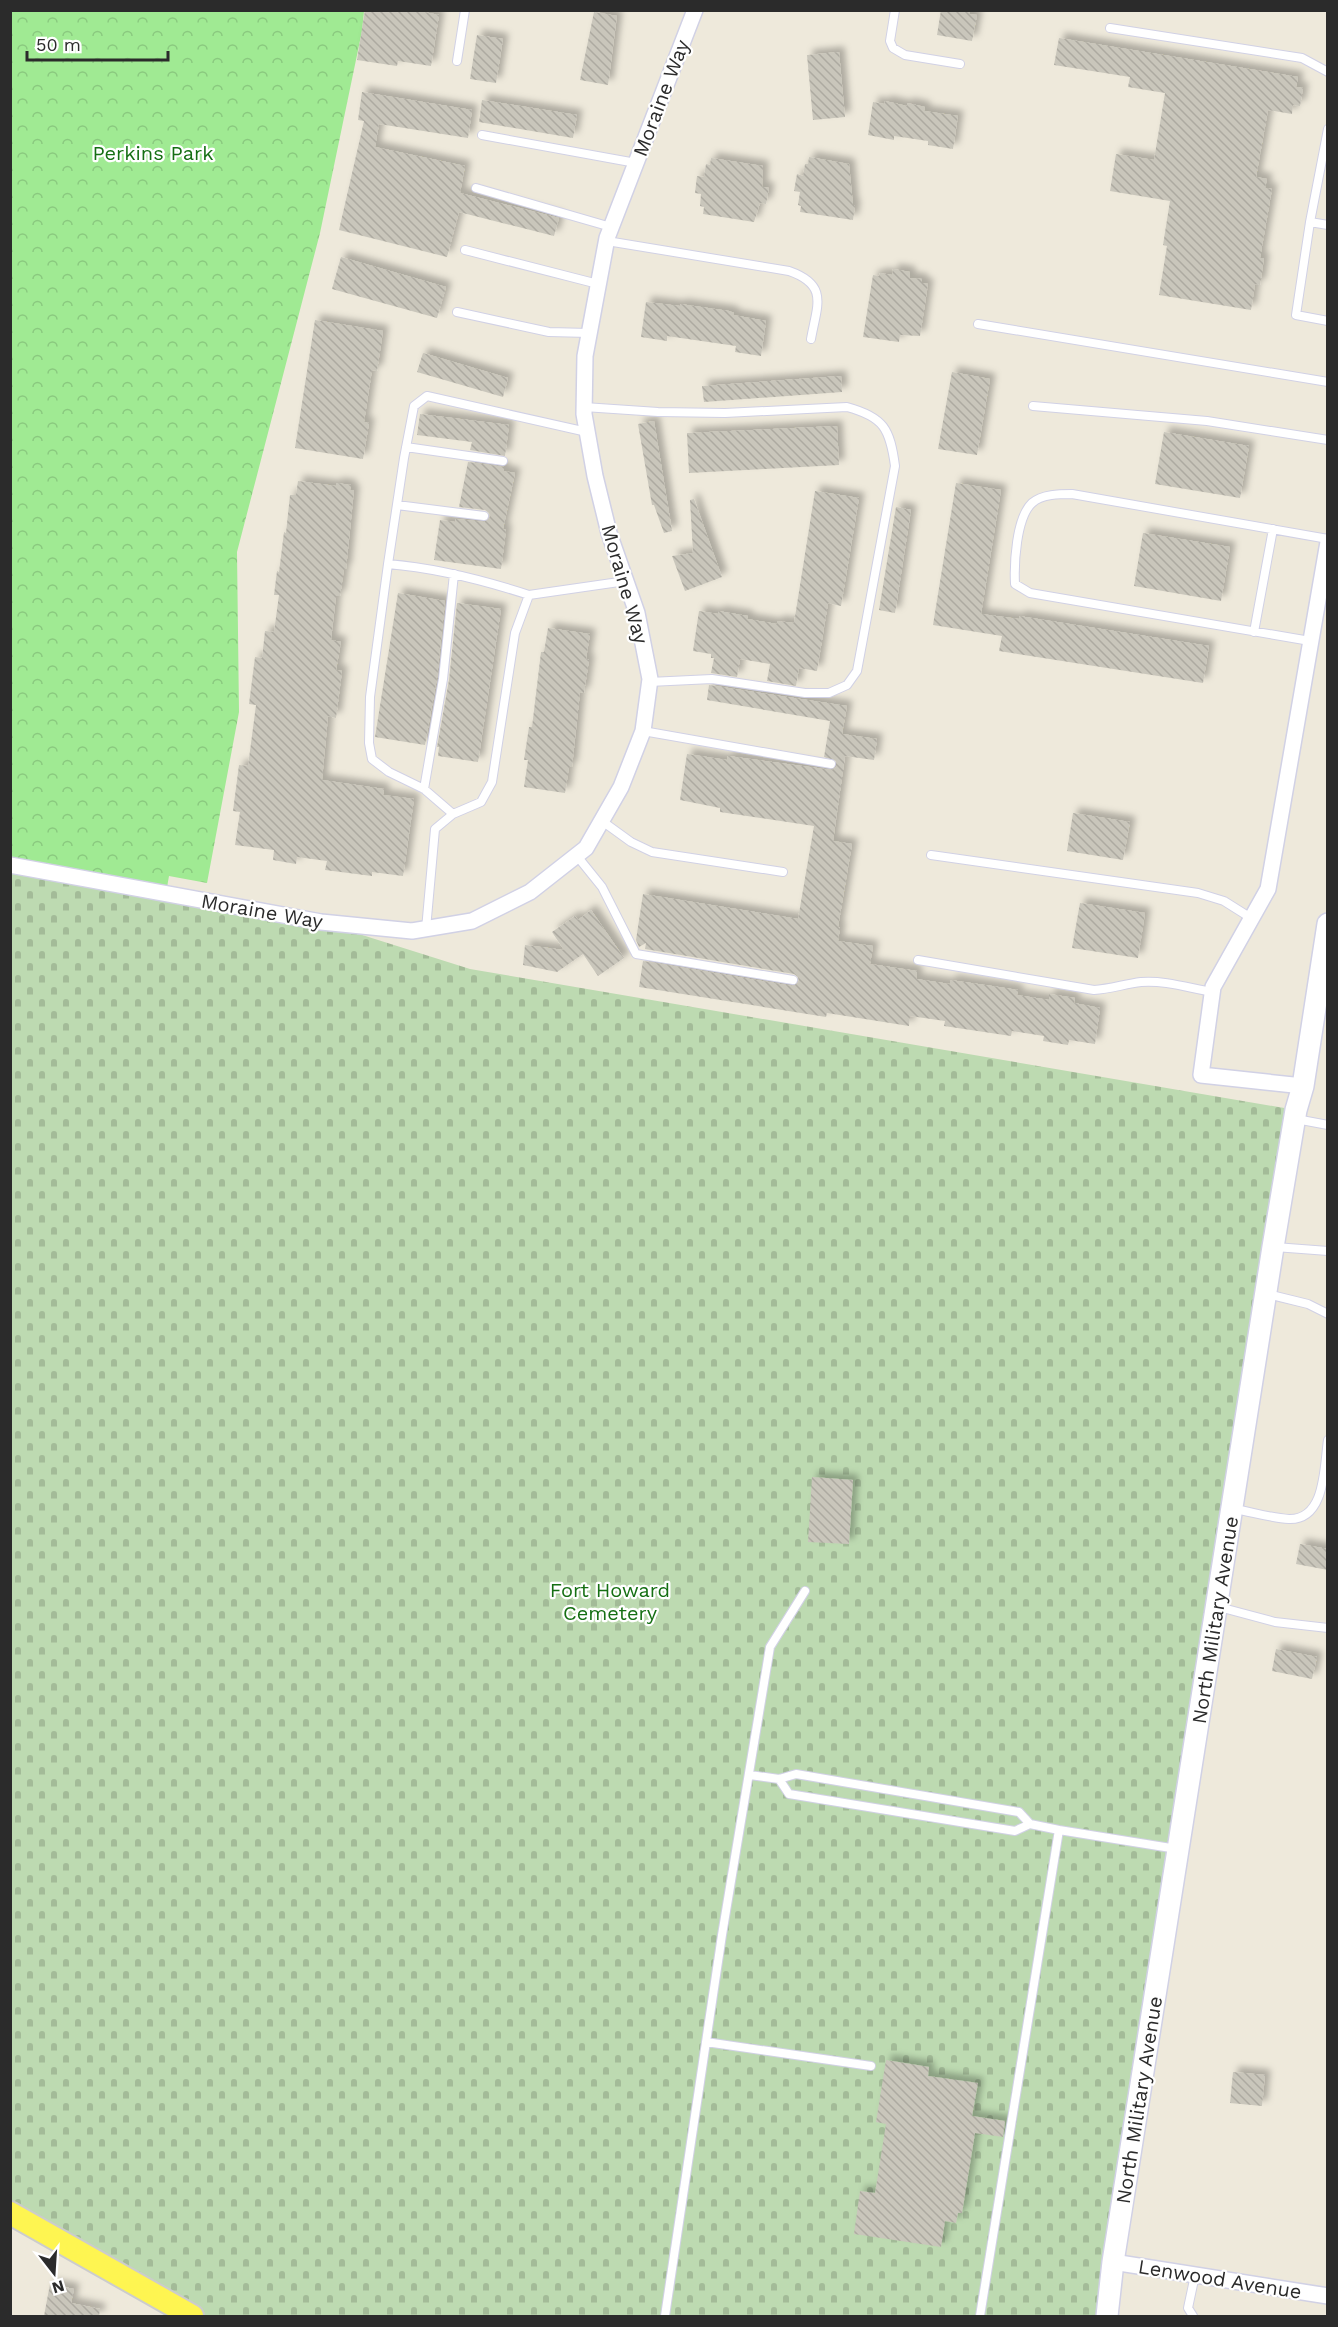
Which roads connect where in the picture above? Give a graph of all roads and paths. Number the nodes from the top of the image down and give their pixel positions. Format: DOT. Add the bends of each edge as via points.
graph roads {
  1 [pos="465,10"];
  2 [pos="695,10"];
  3 [pos="895,10"];
  4 [pos="1110,28"];
  5 [pos="457,61"];
  6 [pos="960,64"];
  7 [pos="1328,72"];
  8 [pos="1328,129"];
  9 [pos="483,135"];
  10 [pos="636,163"];
  11 [pos="476,188"];
  12 [pos="1310,222"];
  13 [pos="1328,225"];
  14 [pos="609,234"];
  15 [pos="465,250"];
  16 [pos="598,284"];
  17 [pos="458,312"];
  18 [pos="1328,321"];
  19 [pos="978,324"];
  20 [pos="590,333"];
  21 [pos="811,339"];
  22 [pos="1328,382"];
  23 [pos="584,406"];
  24 [pos="1033,406"];
  25 [pos="587,432"];
  26 [pos="1328,440"];
  27 [pos="406,447"];
  28 [pos="503,461"];
  29 [pos="397,505"];
  30 [pos="484,516"];
  31 [pos="1273,529"];
  32 [pos="1328,540"];
  33 [pos="388,564"];
  34 [pos="454,574"];
  35 [pos="626,581"];
  36 [pos="529,595"];
  37 [pos="1254,632"];
  38 [pos="1310,641"];
  39 [pos="649,682"];
  40 [pos="642,731"];
  41 [pos="831,764"];
  42 [pos="424,789"];
  43 [pos="453,814"];
  44 [pos="602,821"];
  45 [pos="931,855"];
  46 [pos="577,856"];
  47 [pos="10,865"];
  48 [pos="783,872"];
  49 [pos="1251,918"];
  50 [pos="1328,924"];
  51 [pos="426,929"];
  52 [pos="918,960"];
  53 [pos="793,980"];
  54 [pos="1212,992"];
  55 [pos="1304,1086"];
  56 [pos="1294,1119"];
  57 [pos="1328,1125"];
  58 [pos="1273,1247"];
  59 [pos="1328,1251"];
  60 [pos="1267,1294"];
  61 [pos="1328,1314"];
  62 [pos="1328,1440"];
  63 [pos="1233,1509"];
  64 [pos="805,1591"];
  65 [pos="1217,1607"];
  66 [pos="1328,1628"];
  67 [pos="750,1774"];
  68 [pos="779,1779"];
  69 [pos="1030,1824"];
  70 [pos="1059,1830"];
  71 [pos="1179,1849"];
  72 [pos="706,2042"];
  73 [pos="871,2066"];
  74 [pos="10,2213"];
  75 [pos="1113,2262"];
  76 [pos="1195,2275"];
  77 [pos="1328,2296"];
  78 [pos="192,2316"];
  79 [pos="665,2316"];
  80 [pos="980,2316"];
  81 [pos="1107,2316"];
  82 [pos="1193,2316"];
  1 -- 5 [label="lane"];
  2 -- 10 [label="street, Moraine Way"];
  3 -- 6 [label="lane" via="890,41 893,48 906,55"];
  4 -- 7 [label="lane" via="1302,58"];
  8 -- 12 [label="lane"];
  9 -- 10 [label="lane"];
  10 -- 14 [label="street, Moraine Way"];
  11 -- 14 [label="lane"];
  12 -- 13 [label="lane"];
  12 -- 18 [label="lane" via="1296,315"];
  14 -- 16 [label="street, Moraine Way"];
  14 -- 21 [label="lane" via="803,276 814,284 818,299"];
  15 -- 16 [label="lane"];
  16 -- 20 [label="street, Moraine Way"];
  17 -- 20 [label="lane" via="549,332"];
  19 -- 22 [label="lane"];
  20 -- 23 [label="street, Moraine Way" via="585,356"];
  23 -- 25 [label="street, Moraine Way"];
  23 -- 39 [label="lane" via="725,413 847,407 866,412 882,424 892,441 895,466 862,649 857,672 847,685 830,693 804,693 712,679"];
  24 -- 26 [label="lane" via="1207,421"];
  25 -- 27 [label="lane" via="427,396 414,406"];
  25 -- 35 [label="street, Moraine Way" via="609,533"];
  27 -- 28 [label="lane"];
  27 -- 29 [label="lane"];
  29 -- 30 [label="lane"];
  29 -- 33 [label="lane"];
  31 -- 32 [label="lane"];
  31 -- 37 [label="lane"];
  31 -- 37 [label="lane" via="1072,494 1053,495 1033,501 1024,513 1014,564 1015,584 1030,593"];
  32 -- 38 [label="street"];
  33 -- 34 [label="lane"];
  33 -- 42 [label="lane" via="370,697 369,743 372,759"];
  34 -- 36 [label="lane"];
  34 -- 42 [label="lane" via="443,679"];
  35 -- 36 [label="lane"];
  35 -- 39 [label="street, Moraine Way" via="637,613"];
  36 -- 43 [label="lane" via="515,633 492,782 481,802"];
  37 -- 38 [label="lane"];
  38 -- 49 [label="street" via="1268,889"];
  39 -- 40 [label="street, Moraine Way"];
  40 -- 41 [label="lane"];
  40 -- 44 [label="street, Moraine Way" via="621,788"];
  42 -- 43 [label="lane"];
  43 -- 51 [label="lane" via="435,829"];
  44 -- 46 [label="street, Moraine Way"];
  44 -- 48 [label="lane" via="652,852"];
  45 -- 49 [label="lane" via="1198,893 1224,901"];
  46 -- 51 [label="street, Moraine Way" via="530,892 472,921"];
  46 -- 53 [label="lane" via="602,887 636,954"];
  47 -- 51 [label="street, Moraine Way" via="321,922"];
  49 -- 54 [label="street"];
  50 -- 55 [label="main road, North Military Avenue"];
  52 -- 54 [label="lane" via="1094,990 1159,982"];
  54 -- 55 [label="street" via="1201,1075"];
  55 -- 56 [label="main road, North Military Avenue"];
  56 -- 57 [label="lane"];
  56 -- 58 [label="main road, North Military Avenue"];
  58 -- 59 [label="lane"];
  58 -- 60 [label="main road, North Military Avenue"];
  60 -- 61 [label="lane" via="1308,1304"];
  60 -- 63 [label="main road, North Military Avenue"];
  62 -- 63 [label="lane" via="1318,1500 1311,1512 1290,1519"];
  63 -- 65 [label="main road, North Military Avenue"];
  64 -- 67 [label="lane" via="770,1647"];
  65 -- 66 [label="lane" via="1275,1622"];
  65 -- 71 [label="main road, North Military Avenue"];
  67 -- 68 [label="lane"];
  67 -- 72 [label="lane"];
  68 -- 69 [label="lane" via="796,1774 1019,1812"];
  68 -- 69 [label="lane" via="789,1794 1015,1831"];
  69 -- 70 [label="lane"];
  70 -- 71 [label="lane"];
  70 -- 80 [label="lane"];
  71 -- 75 [label="main road, North Military Avenue"];
  72 -- 73 [label="lane"];
  72 -- 79 [label="lane"];
  74 -- 78 [label="main road"];
  75 -- 76 [label="street, Lenwood Avenue"];
  75 -- 81 [label="main road, North Military Avenue"];
  76 -- 77 [label="street, Lenwood Avenue"];
  76 -- 82 [label="lane" via="1188,2308"];
}
